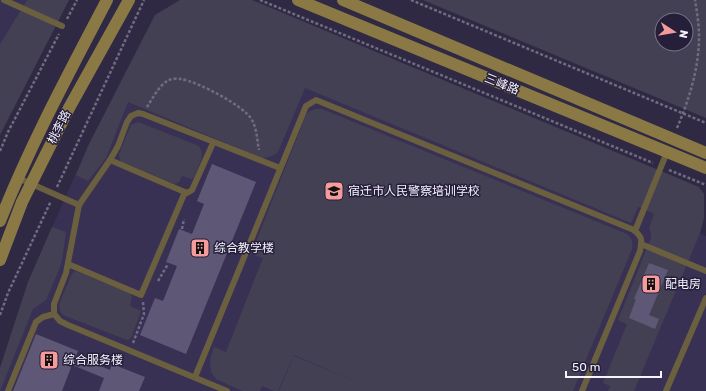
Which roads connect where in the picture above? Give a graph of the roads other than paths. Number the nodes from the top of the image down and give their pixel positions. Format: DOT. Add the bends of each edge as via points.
graph roads {
  1 [pos="4,0"];
  2 [pos="107,0"];
  3 [pos="129,0"];
  4 [pos="298,0"];
  5 [pos="343,0"];
  6 [pos="62,26"];
  7 [pos="213,143"];
  8 [pos="667,152"];
  9 [pos="706,153"];
  10 [pos="110,160"];
  11 [pos="280,168"];
  12 [pos="706,168"];
  13 [pos="18,178"];
  14 [pos="31,184"];
  15 [pos="185,192"];
  16 [pos="79,205"];
  17 [pos="0,222"];
  18 [pos="635,231"];
  19 [pos="642,244"];
  20 [pos="0,260"];
  21 [pos="68,264"];
  22 [pos="706,271"];
  23 [pos="706,298"];
  24 [pos="54,314"];
  25 [pos="195,377"];
  26 [pos="8,391"];
  27 [pos="227,391"];
  28 [pos="582,391"];
  29 [pos="666,391"];
  1 -- 6 [label="lane"];
  2 -- 13 [label="main road, 桃李路"];
  3 -- 14 [label="main road, 桃李路" via="69,108"];
  4 -- 8 [label="main road, 三峰路"];
  5 -- 9 [label="main road, 三峰路"];
  7 -- 10 [label="lane" via="138,113 131,116 127,122"];
  7 -- 11 [label="lane"];
  7 -- 15 [label="lane" via="192,190"];
  8 -- 12 [label="main road, 三峰路"];
  8 -- 18 [label="lane"];
  10 -- 15 [label="lane"];
  10 -- 16 [label="lane"];
  11 -- 18 [label="lane" via="306,106 316,100"];
  11 -- 25 [label="lane"];
  13 -- 14 [label="lane"];
  13 -- 17 [label="main road, 桃李路"];
  14 -- 16 [label="lane"];
  14 -- 20 [label="main road, 桃李路"];
  15 -- 21 [label="lane" via="141,295"];
  16 -- 21 [label="lane"];
  18 -- 19 [label="lane"];
  19 -- 22 [label="lane"];
  19 -- 28 [label="lane"];
  21 -- 24 [label="lane" via="54,304"];
  23 -- 29 [label="lane"];
  24 -- 25 [label="lane" via="68,325"];
  24 -- 26 [label="lane" via="36,322"];
  25 -- 27 [label="lane"];
}
